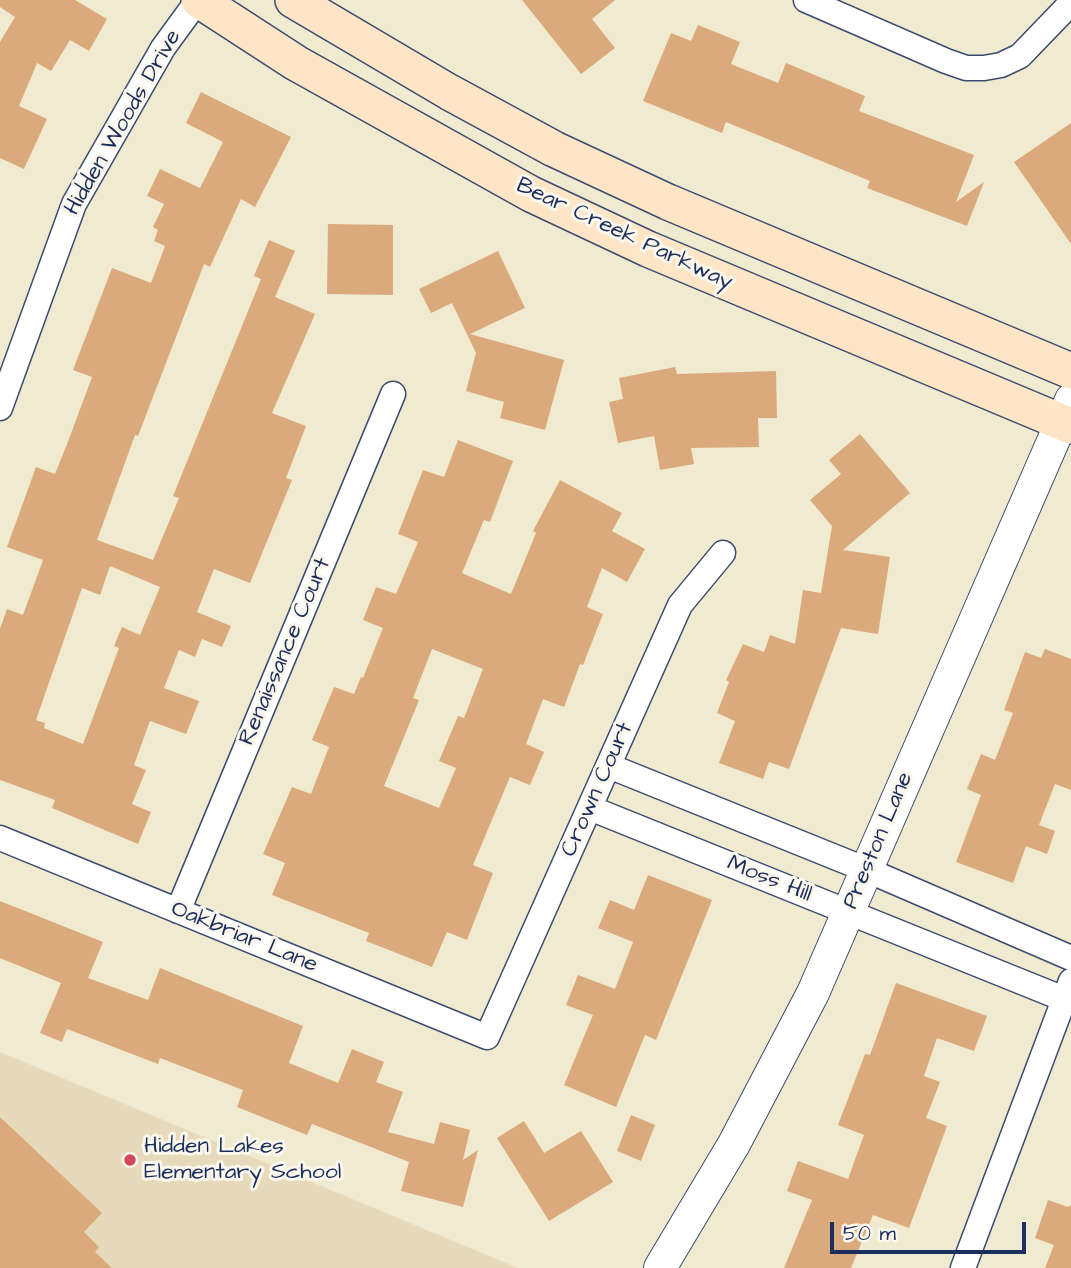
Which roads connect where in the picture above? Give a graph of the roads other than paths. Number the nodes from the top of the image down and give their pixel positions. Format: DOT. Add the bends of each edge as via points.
graph roads {
  1 [pos="198,0"];
  2 [pos="293,0"];
  3 [pos="806,0"];
  4 [pos="1071,4"];
  5 [pos="1071,371"];
  6 [pos="393,394"];
  7 [pos="0,408"];
  8 [pos="1068,416"];
  9 [pos="723,553"];
  10 [pos="609,766"];
  11 [pos="590,808"];
  12 [pos="0,838"];
  13 [pos="866,870"];
  14 [pos="178,911"];
  15 [pos="848,912"];
  16 [pos="1071,958"];
  17 [pos="1068,990"];
  18 [pos="487,1037"];
  19 [pos="660,1268"];
  20 [pos="963,1268"];
  1 -- 7 [label="street, Hidden Woods Drive" via="163,48 74,204"];
  1 -- 8 [label="main road, Bear Creek Parkway" via="296,63 531,194 648,249"];
  2 -- 5 [label="main road" via="554,149 668,202"];
  3 -- 4 [label="street" via="966,68 1001,65 1020,56"];
  6 -- 14 [label="street, Renaissance Court"];
  8 -- 13 [label="street, Preston Lane"];
  9 -- 10 [label="street, Crown Court" via="680,605"];
  10 -- 11 [label="street, Crown Court"];
  10 -- 13 [label="street, Moss Hill"];
  11 -- 15 [label="street, Moss Hill"];
  11 -- 18 [label="street, Crown Court"];
  12 -- 14 [label="street, Oakbriar Lane"];
  13 -- 15 [label="street, Preston Lane"];
  13 -- 16 [label="street, Moss Hill"];
  14 -- 18 [label="street, Oakbriar Lane"];
  15 -- 17 [label="street, Moss Hill"];
  15 -- 19 [label="street, Preston Lane" via="813,993 734,1144"];
  17 -- 20 [label="street"];
}
